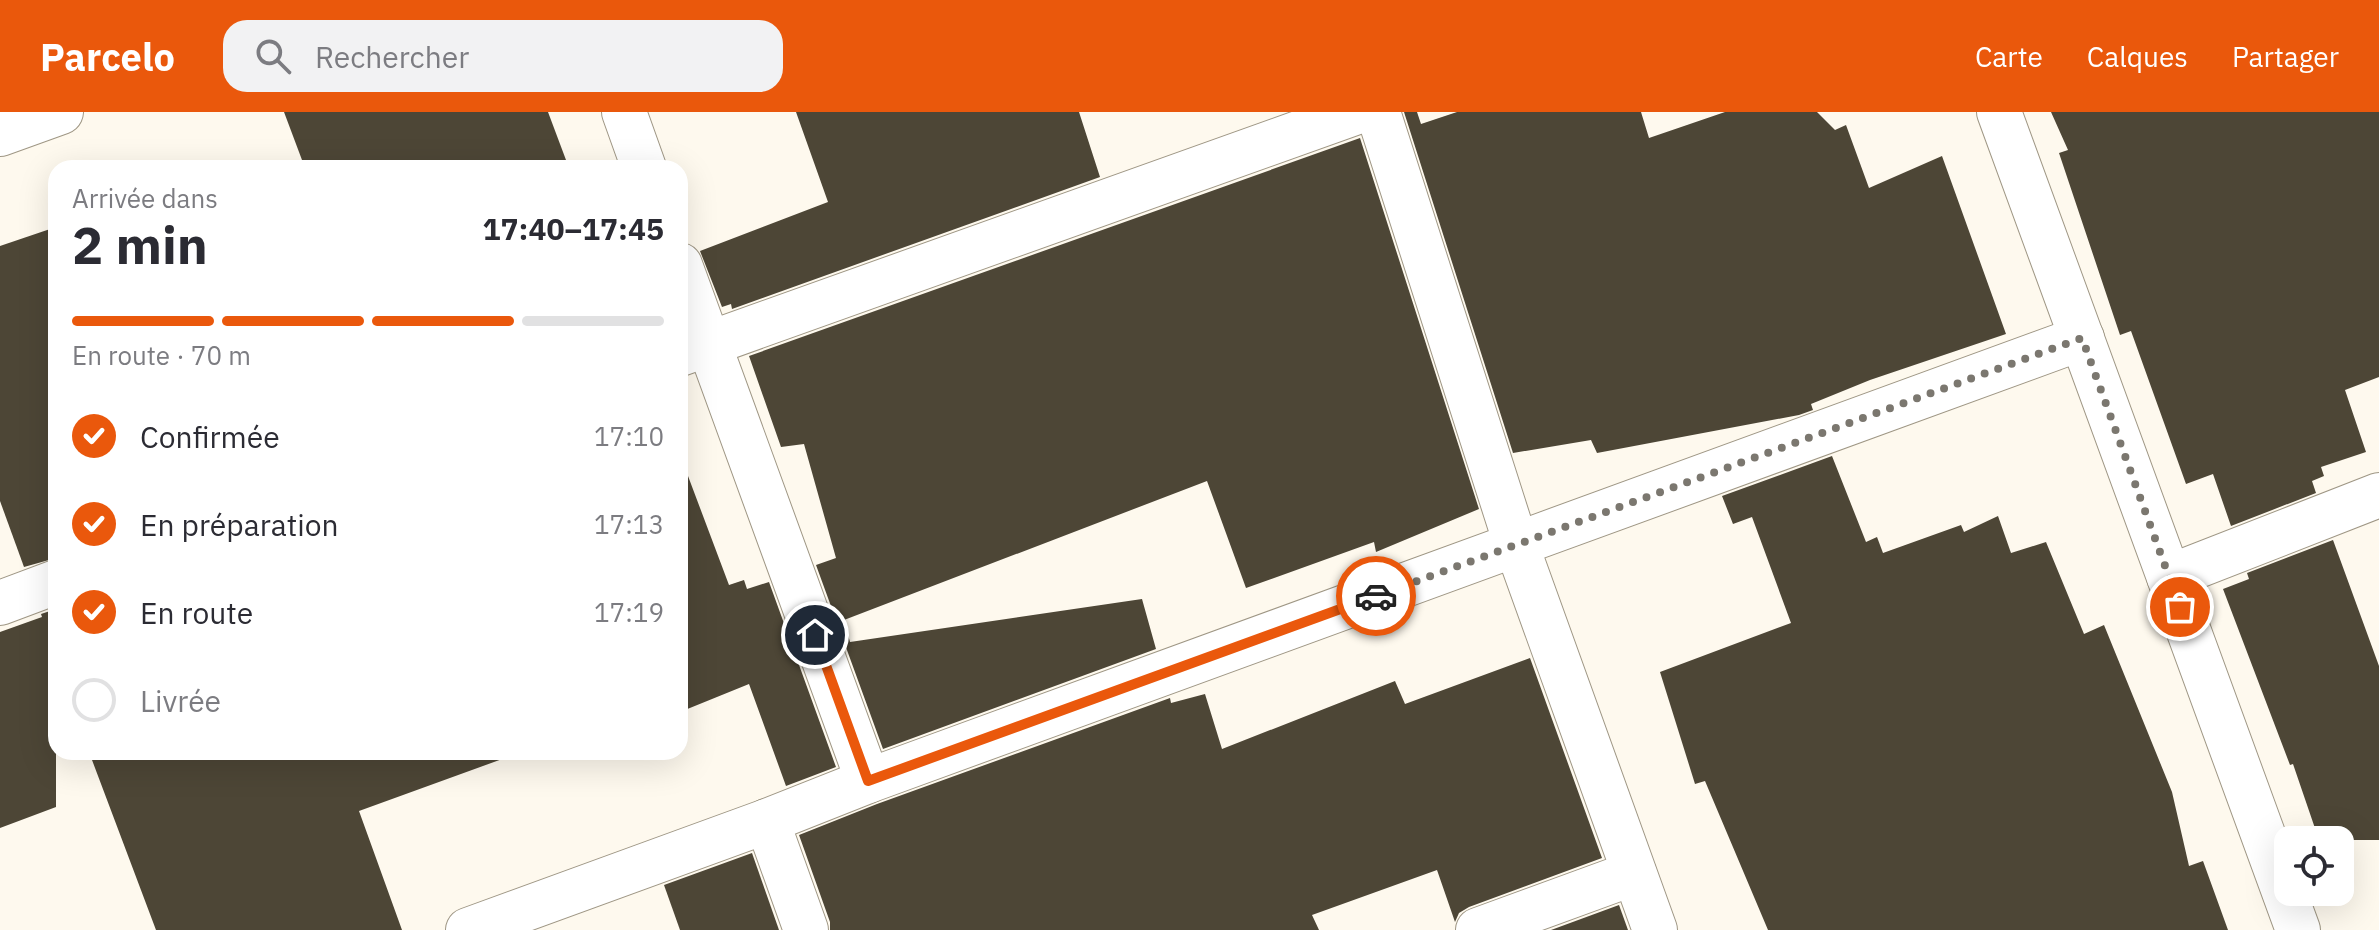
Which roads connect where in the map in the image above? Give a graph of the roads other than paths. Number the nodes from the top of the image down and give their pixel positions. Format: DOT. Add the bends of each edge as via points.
graph roads {
  1 [pos="61,112"];
  2 [pos="624,112"];
  3 [pos="1357,112"];
  4 [pos="1378,112"];
  5 [pos="1999,112"];
  6 [pos="0,134"];
  7 [pos="641,160"];
  8 [pos="688,313"];
  9 [pos="2082,338"];
  10 [pos="694,349"];
  11 [pos="2379,495"];
  12 [pos="1516,544"];
  13 [pos="2169,577"];
  14 [pos="48,585"];
  15 [pos="0,603"];
  16 [pos="868,781"];
  17 [pos="767,821"];
  18 [pos="1634,873"];
  19 [pos="468,930"];
  20 [pos="806,930"];
  21 [pos="1478,930"];
  22 [pos="1655,930"];
  23 [pos="2298,930"];
  1 -- 6 [label="street"];
  2 -- 7 [label="street"];
  3 -- 10 [label="street"];
  4 -- 12 [label="street"];
  5 -- 9 [label="street"];
  8 -- 10 [label="street"];
  9 -- 12 [label="street"];
  9 -- 13 [label="street"];
  10 -- 16 [label="street"];
  11 -- 13 [label="street"];
  12 -- 16 [label="street"];
  12 -- 18 [label="street"];
  13 -- 23 [label="street"];
  14 -- 15 [label="street"];
  16 -- 17 [label="street"];
  17 -- 19 [label="street"];
  17 -- 20 [label="street"];
  18 -- 21 [label="street"];
  18 -- 22 [label="street"];
}
